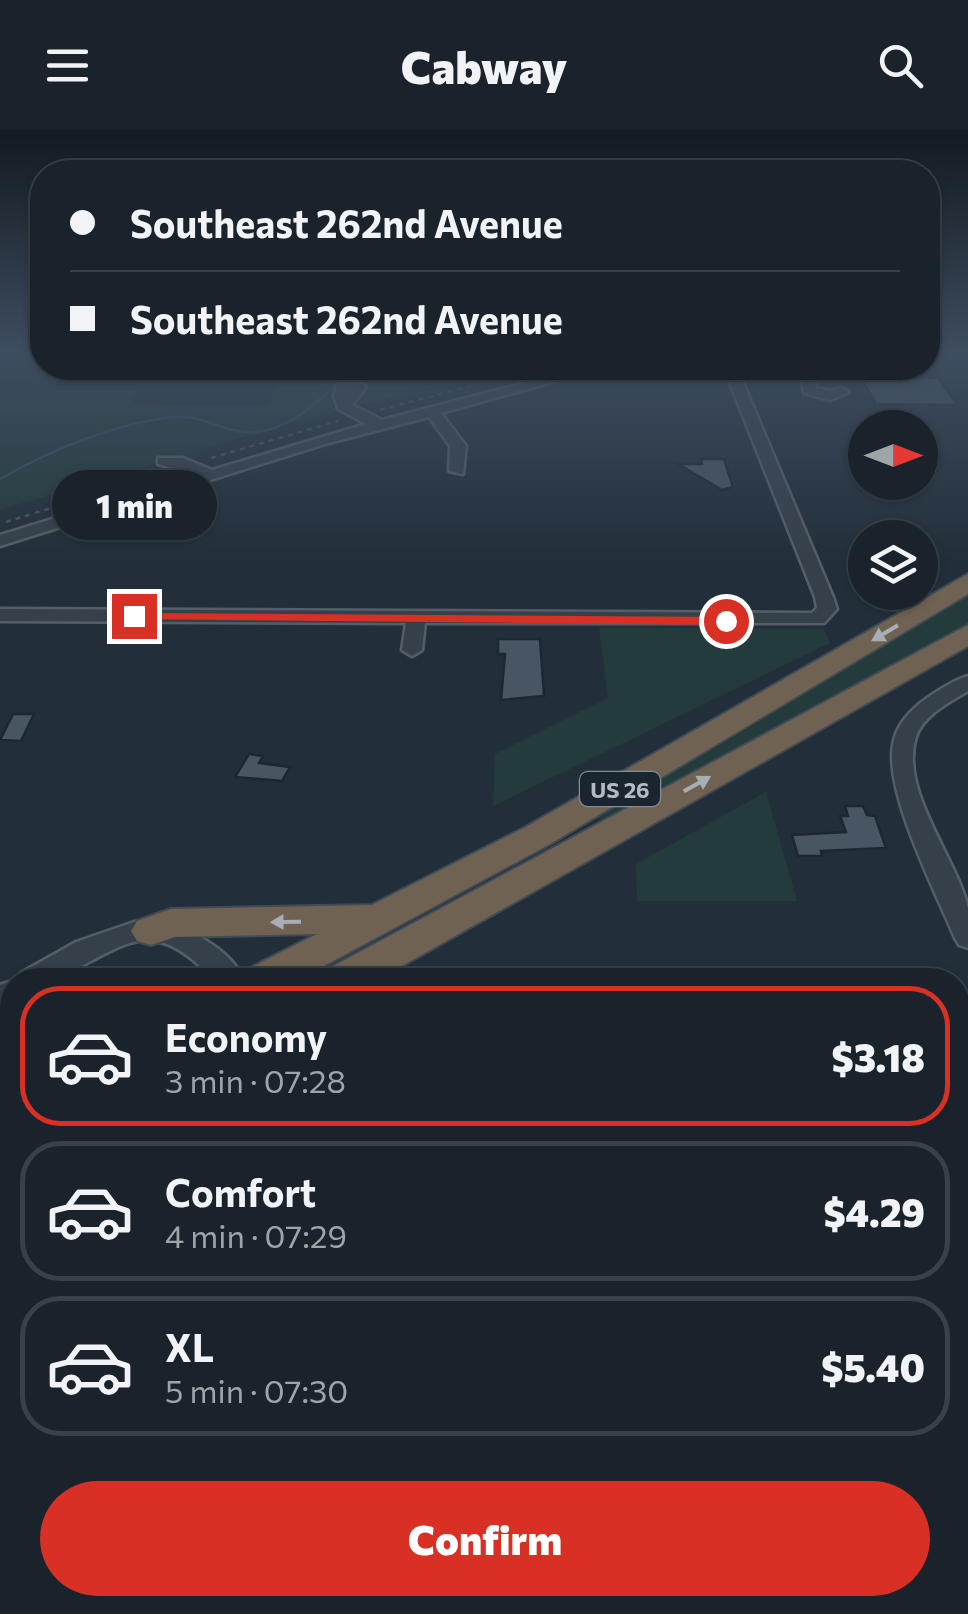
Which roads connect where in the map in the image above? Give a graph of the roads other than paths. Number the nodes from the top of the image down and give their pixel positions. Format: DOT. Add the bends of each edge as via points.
graph roads {
  1 [pos="375,422"];
  2 [pos="385,422"];
  3 [pos="441,422"];
  4 [pos="752,422"];
  5 [pos="378,424"];
  6 [pos="164,460"];
  7 [pos="457,471"];
  8 [pos="208,474"];
  9 [pos="0,541"];
  10 [pos="968,582"];
  11 [pos="0,616"];
  12 [pos="416,618"];
  13 [pos="968,634"];
  14 [pos="412,650"];
  15 [pos="968,682"];
  16 [pos="538,836"];
  17 [pos="383,918"];
  18 [pos="151,931"];
  19 [pos="968,938"];
  20 [pos="52,968"];
  21 [pos="218,968"];
  22 [pos="287,968"];
  23 [pos="332,968"];
  24 [pos="365,968"];
  1 -- 5 [label="street"];
  2 -- 5 [label="street"];
  3 -- 7 [label="street" via="458,446"];
  4 -- 12 [label="street" via="824,597 824,616"];
  5 -- 8 [label="street"];
  6 -- 8 [label="street"];
  8 -- 9 [label="street"];
  10 -- 16 [label="highway, US 26, one-way"];
  11 -- 12 [label="street"];
  12 -- 14 [label="street"];
  24 -- 13 [label="highway, US 26, one-way"];
  15 -- 19 [label="street" via="928,706 906,733 900,755 910,797"];
  16 -- 17 [label="highway, US 26"];
  16 -- 23 [label="highway" via="467,894"];
  17 -- 18 [label="highway, one-way" via="171,923"];
  17 -- 22 [label="highway, US 26"];
  18 -- 20 [label="street" via="103,939"];
  18 -- 21 [label="street" via="189,940"];
}
